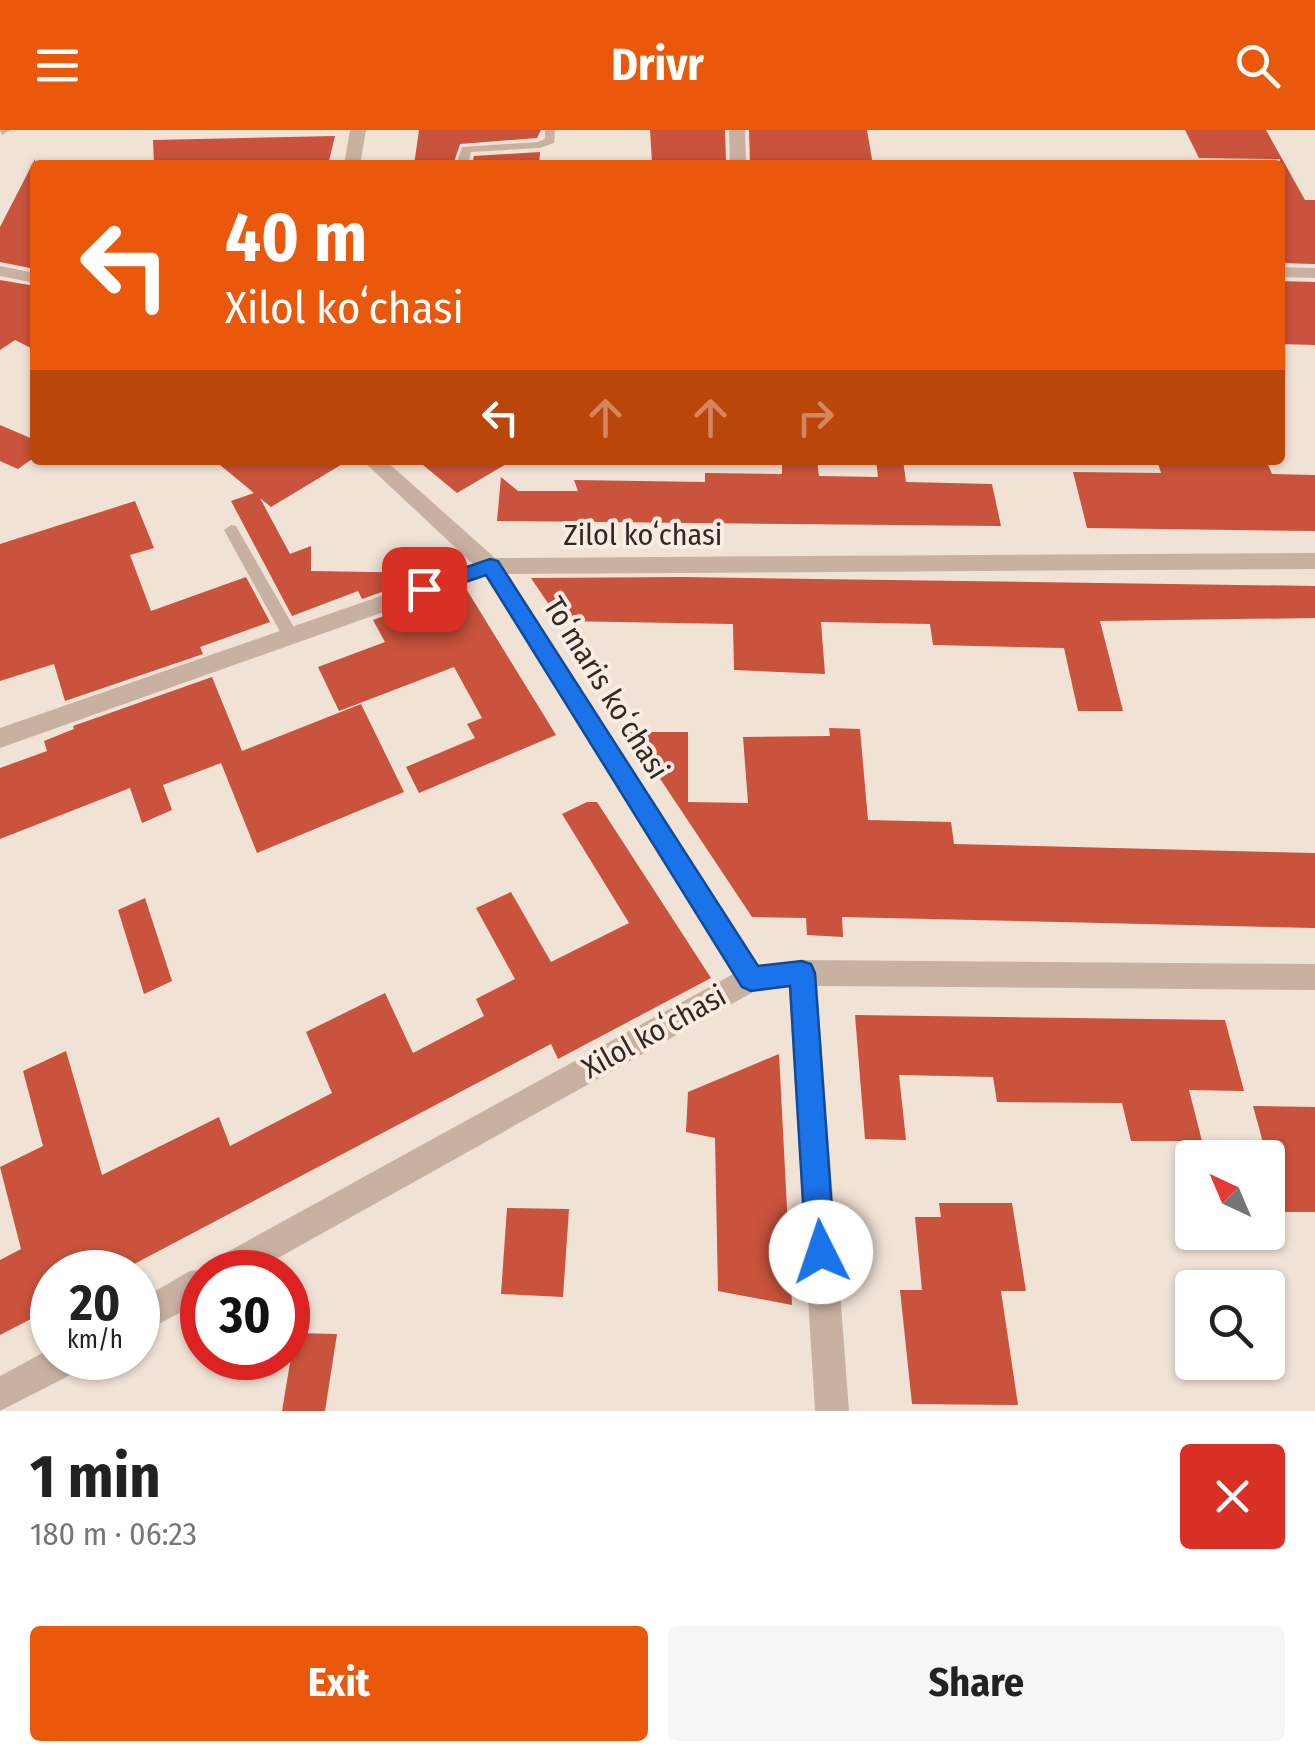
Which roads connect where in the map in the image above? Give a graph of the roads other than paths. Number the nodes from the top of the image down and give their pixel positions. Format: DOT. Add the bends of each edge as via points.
graph roads {
  1 [pos="358,130"];
  2 [pos="550,130"];
  3 [pos="737,130"];
  4 [pos="353,160"];
  5 [pos="463,160"];
  6 [pos="738,160"];
  7 [pos="0,272"];
  8 [pos="1285,272"];
  9 [pos="1315,273"];
  10 [pos="30,277"];
  11 [pos="378,465"];
  12 [pos="231,530"];
  13 [pos="1315,560"];
  14 [pos="490,566"];
  15 [pos="290,635"];
  16 [pos="0,738"];
  17 [pos="802,973"];
  18 [pos="1315,977"];
  19 [pos="751,979"];
  20 [pos="262,1250"];
  21 [pos="30,1379"];
  22 [pos="0,1396"];
  23 [pos="832,1411"];
  1 -- 4 [label="street"];
  2 -- 5 [label="lane" via="550,141 540,145 466,149"];
  3 -- 6 [label="street"];
  7 -- 10 [label="street"];
  8 -- 9 [label="street"];
  11 -- 14 [label="street, Toʻmaris koʻchasi"];
  12 -- 15 [label="lane"];
  13 -- 14 [label="street, Zilol koʻchasi"];
  14 -- 15 [label="street, Zilol koʻchasi"];
  14 -- 19 [label="street, Toʻmaris koʻchasi"];
  15 -- 16 [label="street, Zilol koʻchasi"];
  17 -- 18 [label="street, Xilol koʻchasi"];
  17 -- 19 [label="street, Xilol koʻchasi"];
  17 -- 23 [label="street"];
  19 -- 20 [label="street, Xilol koʻchasi"];
  21 -- 22 [label="street"];
}
